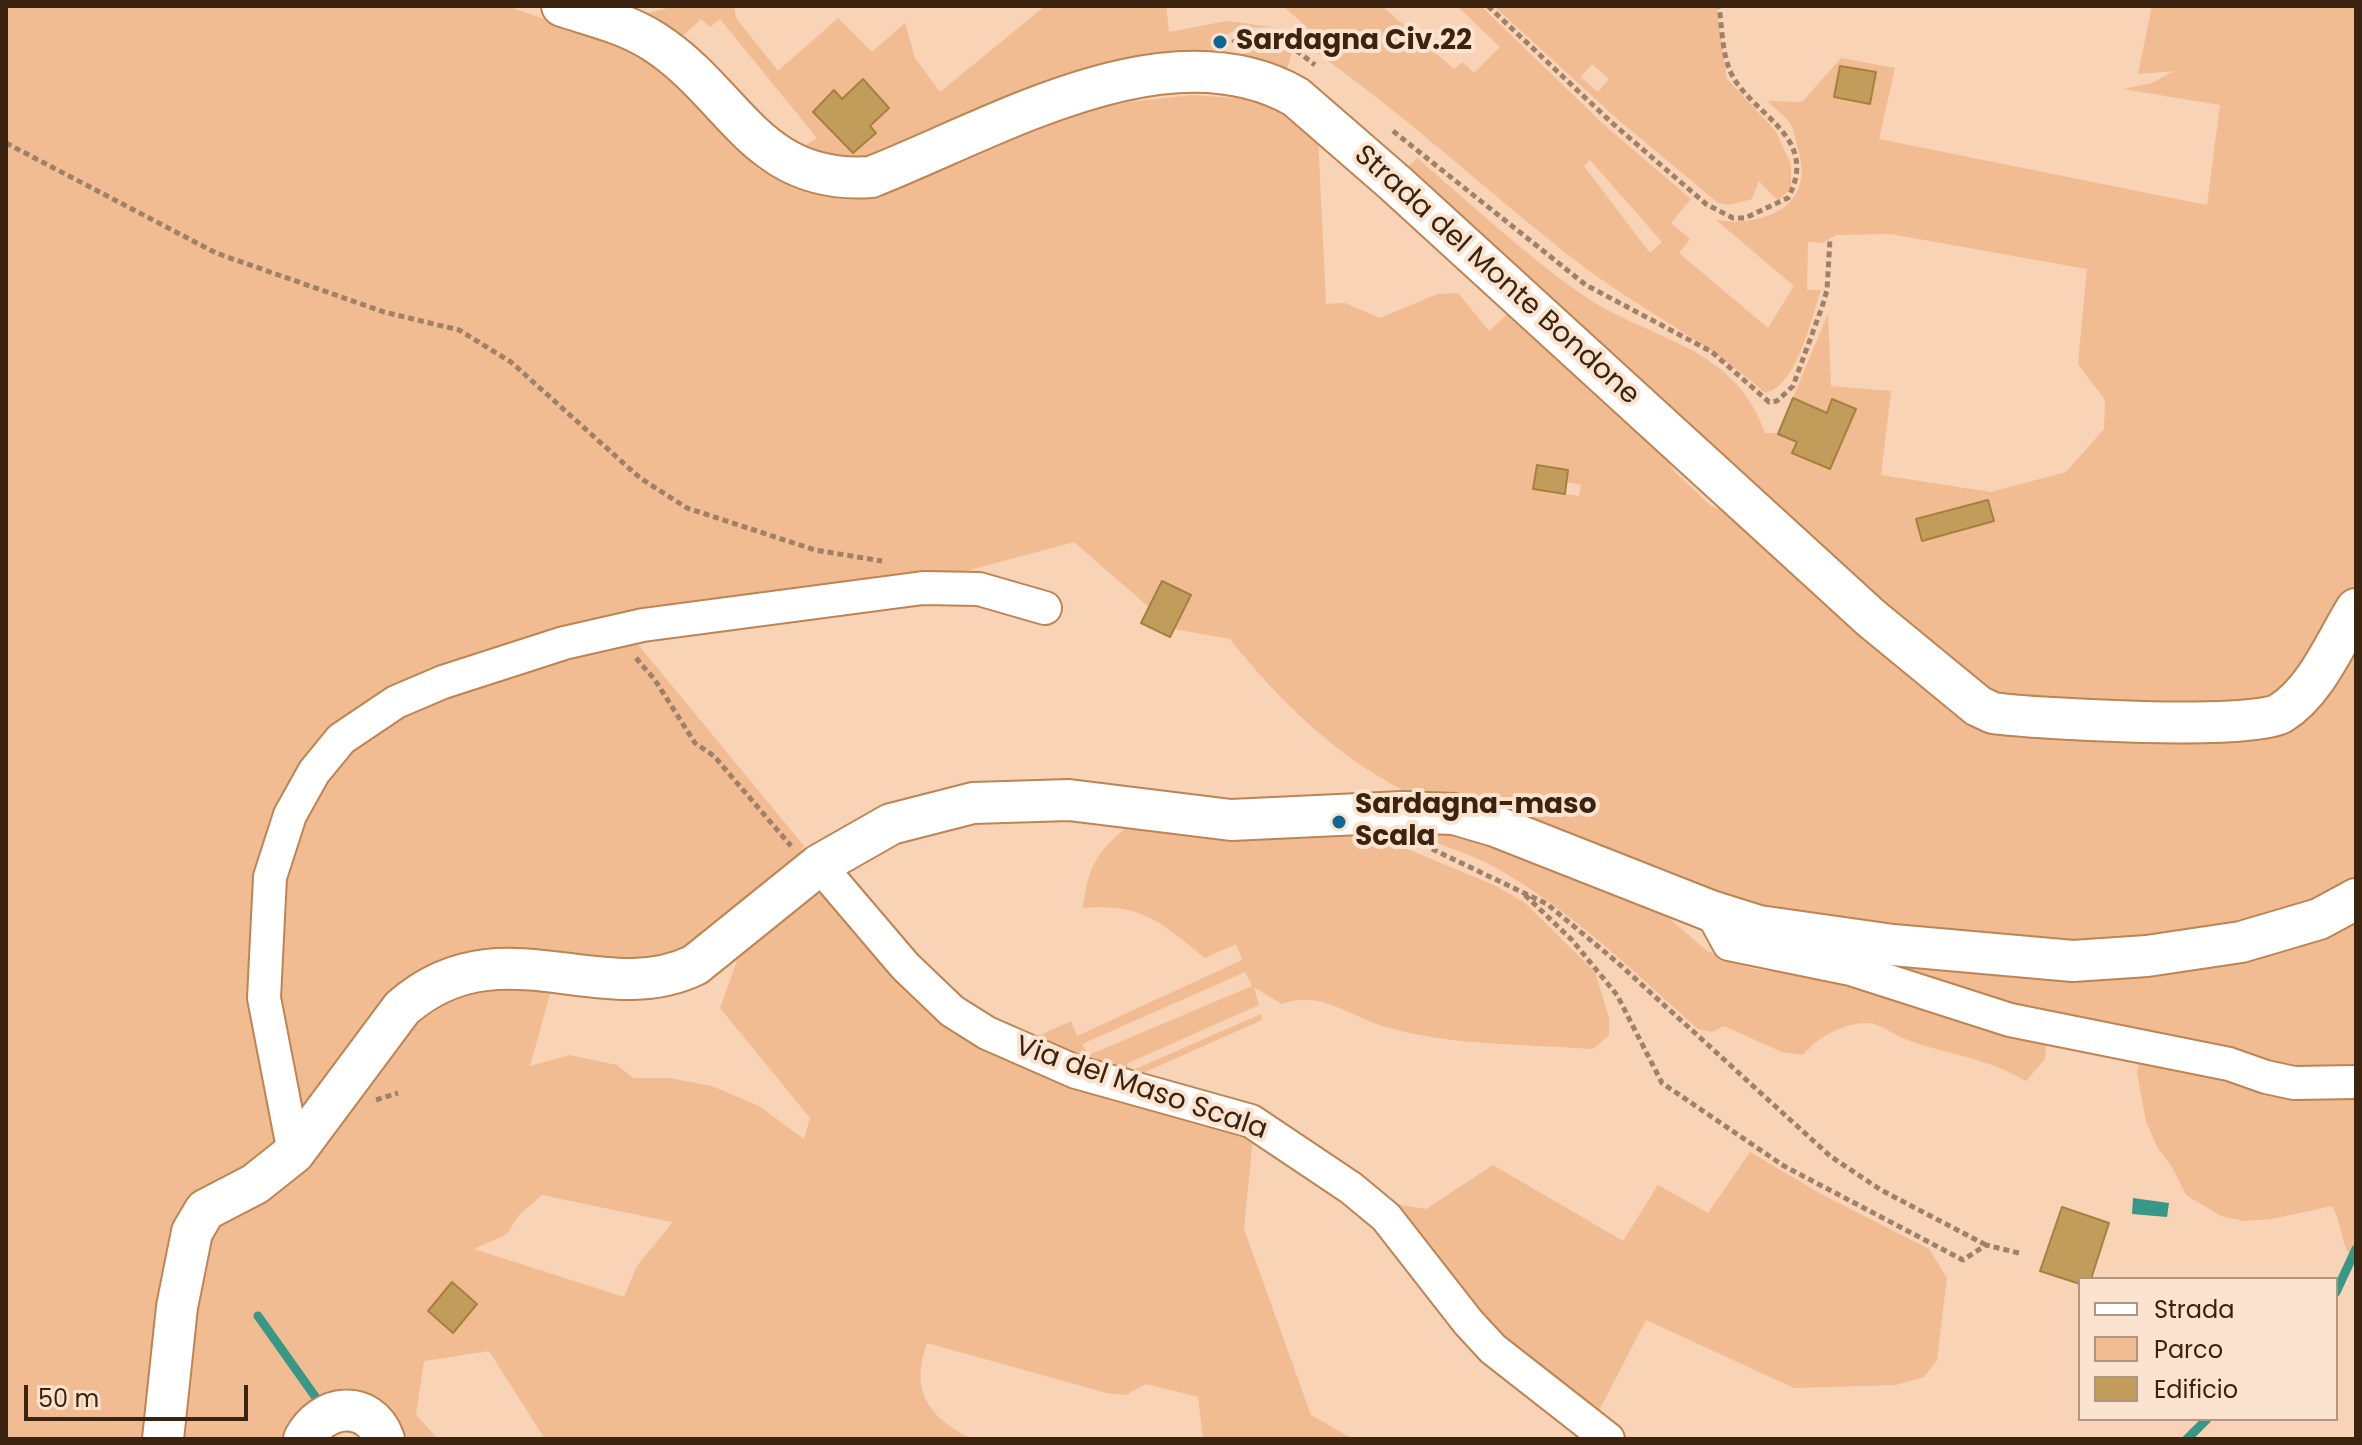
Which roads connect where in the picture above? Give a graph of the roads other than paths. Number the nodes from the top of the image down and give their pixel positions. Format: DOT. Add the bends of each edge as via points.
graph roads {
  1 [pos="562,6"];
  2 [pos="1045,608"];
  3 [pos="2356,609"];
  4 [pos="819,865"];
  5 [pos="2356,899"];
  6 [pos="1711,911"];
  7 [pos="2356,1082"];
  8 [pos="294,1153"];
  9 [pos="163,1439"];
  10 [pos="304,1439"];
  11 [pos="384,1439"];
  12 [pos="1608,1439"];
  1 -- 3 [label="street, Strada del Monte Bondone" via="652,40 771,153 799,168 846,179 871,177 1074,94 1172,73 1227,75 1263,82 1296,97 1871,618 1978,706 2014,716 2183,722 2254,721 2278,715 2298,701"];
  2 -- 8 [label="street" via="979,589 923,588 612,631 495,664 396,702 341,739 314,772 290,815 270,877 264,998"];
  4 -- 6 [label="street" via="891,824 973,803 1069,800 1231,820 1454,814"];
  4 -- 8 [label="street" via="705,957 673,976 614,979 523,967 463,975 432,987 402,1008"];
  4 -- 12 [label="street, Via del Maso Scala" via="905,966 952,1011 987,1033 1076,1072 1251,1121 1351,1188 1386,1217 1493,1349"];
  5 -- 6 [label="street" via="2319,919 2241,942 2073,961 1879,943 1759,926"];
  6 -- 7 [label="street" via="1729,944 1851,969 2010,1020 2229,1064 2294,1083"];
  8 -- 9 [label="street" via="255,1184 205,1210 192,1232 177,1307"];
  10 -- 11 [label="street" via="327,1415 348,1408 370,1417"];
}
